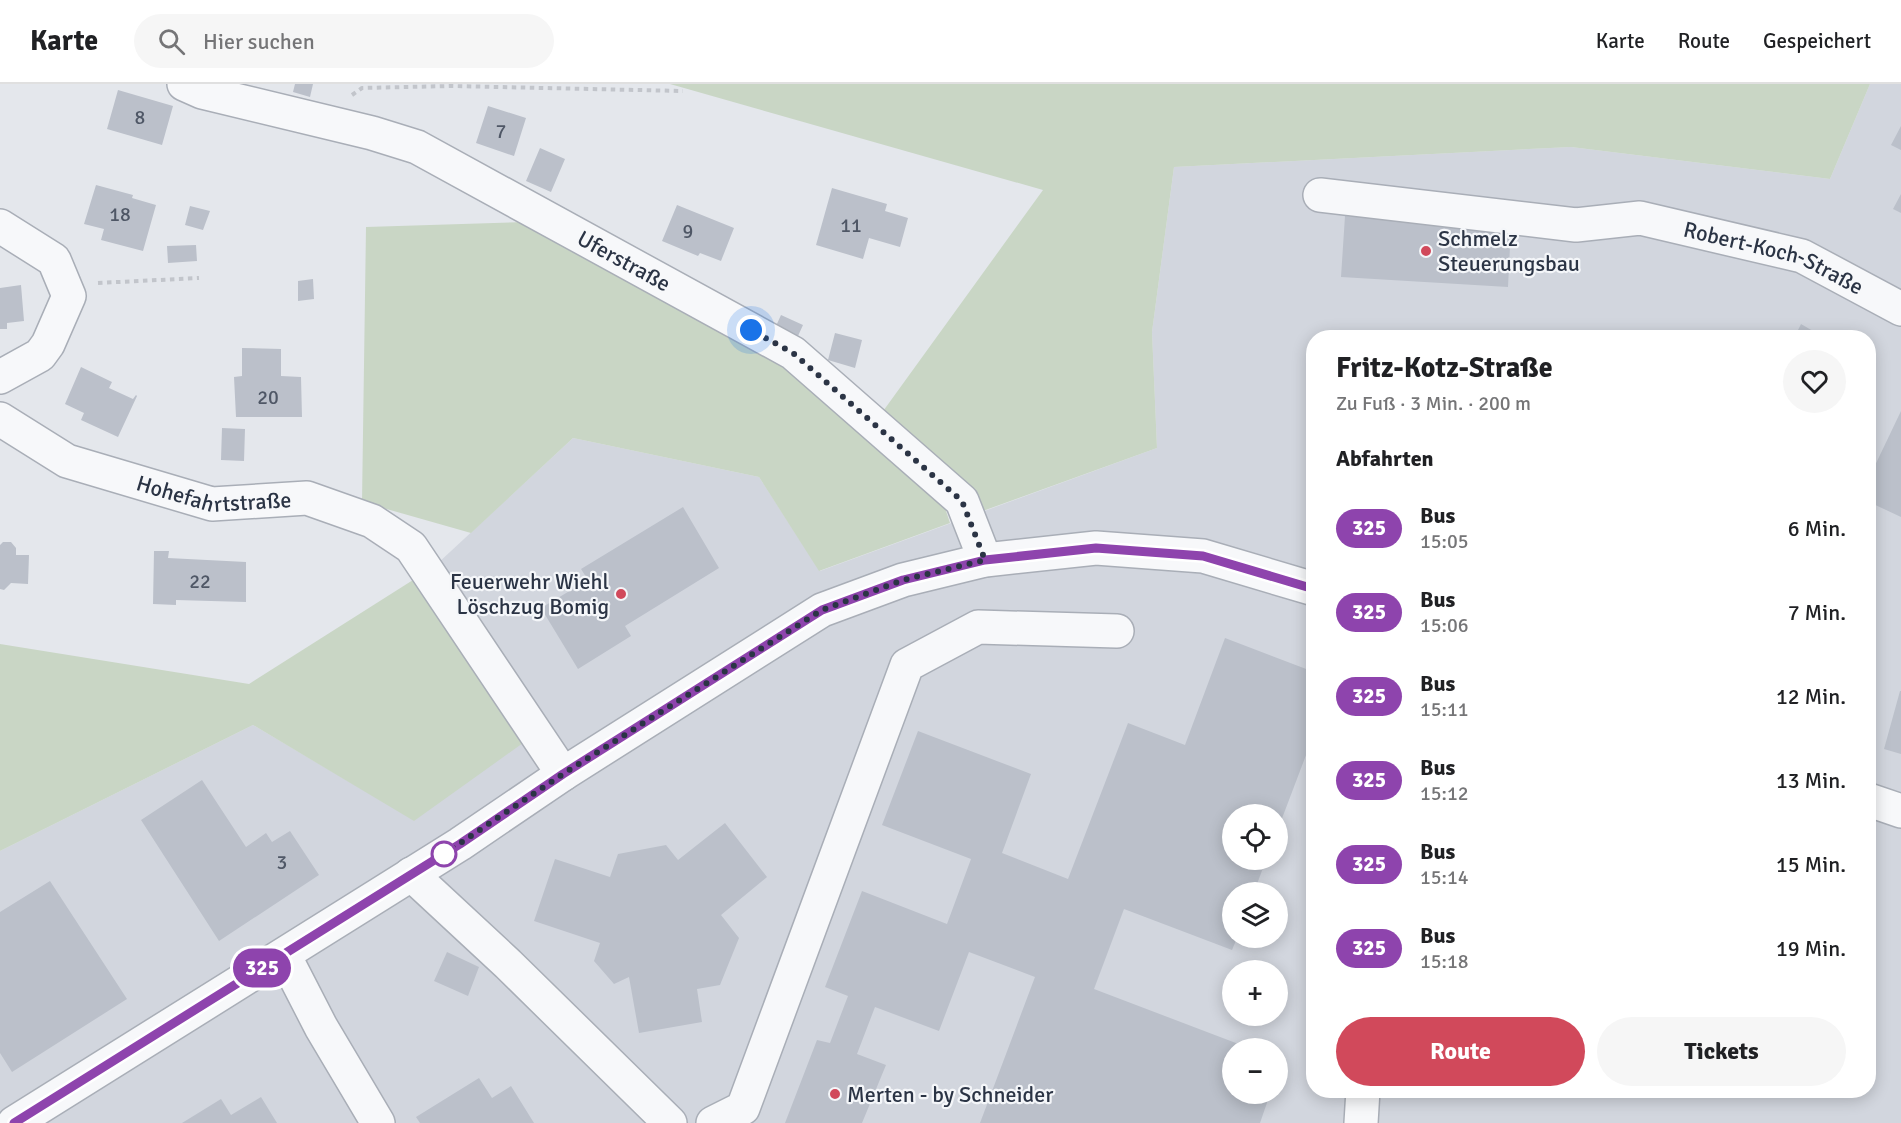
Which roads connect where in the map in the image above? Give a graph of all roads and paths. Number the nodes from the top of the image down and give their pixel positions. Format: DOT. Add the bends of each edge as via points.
graph roads {
  1 [pos="184,84"];
  2 [pos="683,91"];
  3 [pos="317,120"];
  4 [pos="1320,195"];
  5 [pos="0,226"];
  6 [pos="199,278"];
  7 [pos="69,296"];
  8 [pos="1901,309"];
  9 [pos="0,377"];
  10 [pos="0,419"];
  11 [pos="985,560"];
  12 [pos="1306,587"];
  13 [pos="1117,631"];
  14 [pos="563,774"];
  15 [pos="1876,803"];
  16 [pos="1901,812"];
  17 [pos="411,874"];
  18 [pos="284,955"];
  19 [pos="1363,1098"];
  20 [pos="14,1123"];
  21 [pos="378,1123"];
  22 [pos="670,1123"];
  23 [pos="713,1123"];
  24 [pos="1361,1123"];
  1 -- 3 [label="street, Uferstraße" via="202,92"];
  2 -- 3 [label="path" via="363,88"];
  3 -- 11 [label="street, Uferstraße" via="417,147 793,353 962,501"];
  4 -- 8 [label="street, Robert-Koch-Straße" via="1576,225 1640,218 1802,256"];
  5 -- 7 [label="street" via="54,260"];
  6 -- 7 [label="path" via="82,284"];
  7 -- 9 [label="street" via="40,355"];
  10 -- 14 [label="street, Hohefahrtstraße" via="68,461 212,504 307,498 372,521 411,548"];
  11 -- 12 [label="street" via="1096,548 1203,556"];
  11 -- 14 [label="street" via="903,580 822,610"];
  13 -- 23 [label="street" via="978,627 907,665 743,1108"];
  14 -- 17 [label="street"];
  15 -- 16 [label="street"];
  17 -- 18 [label="street"];
  17 -- 22 [label="street"];
  18 -- 20 [label="street"];
  18 -- 21 [label="street"];
  19 -- 24 [label="street"];
}
